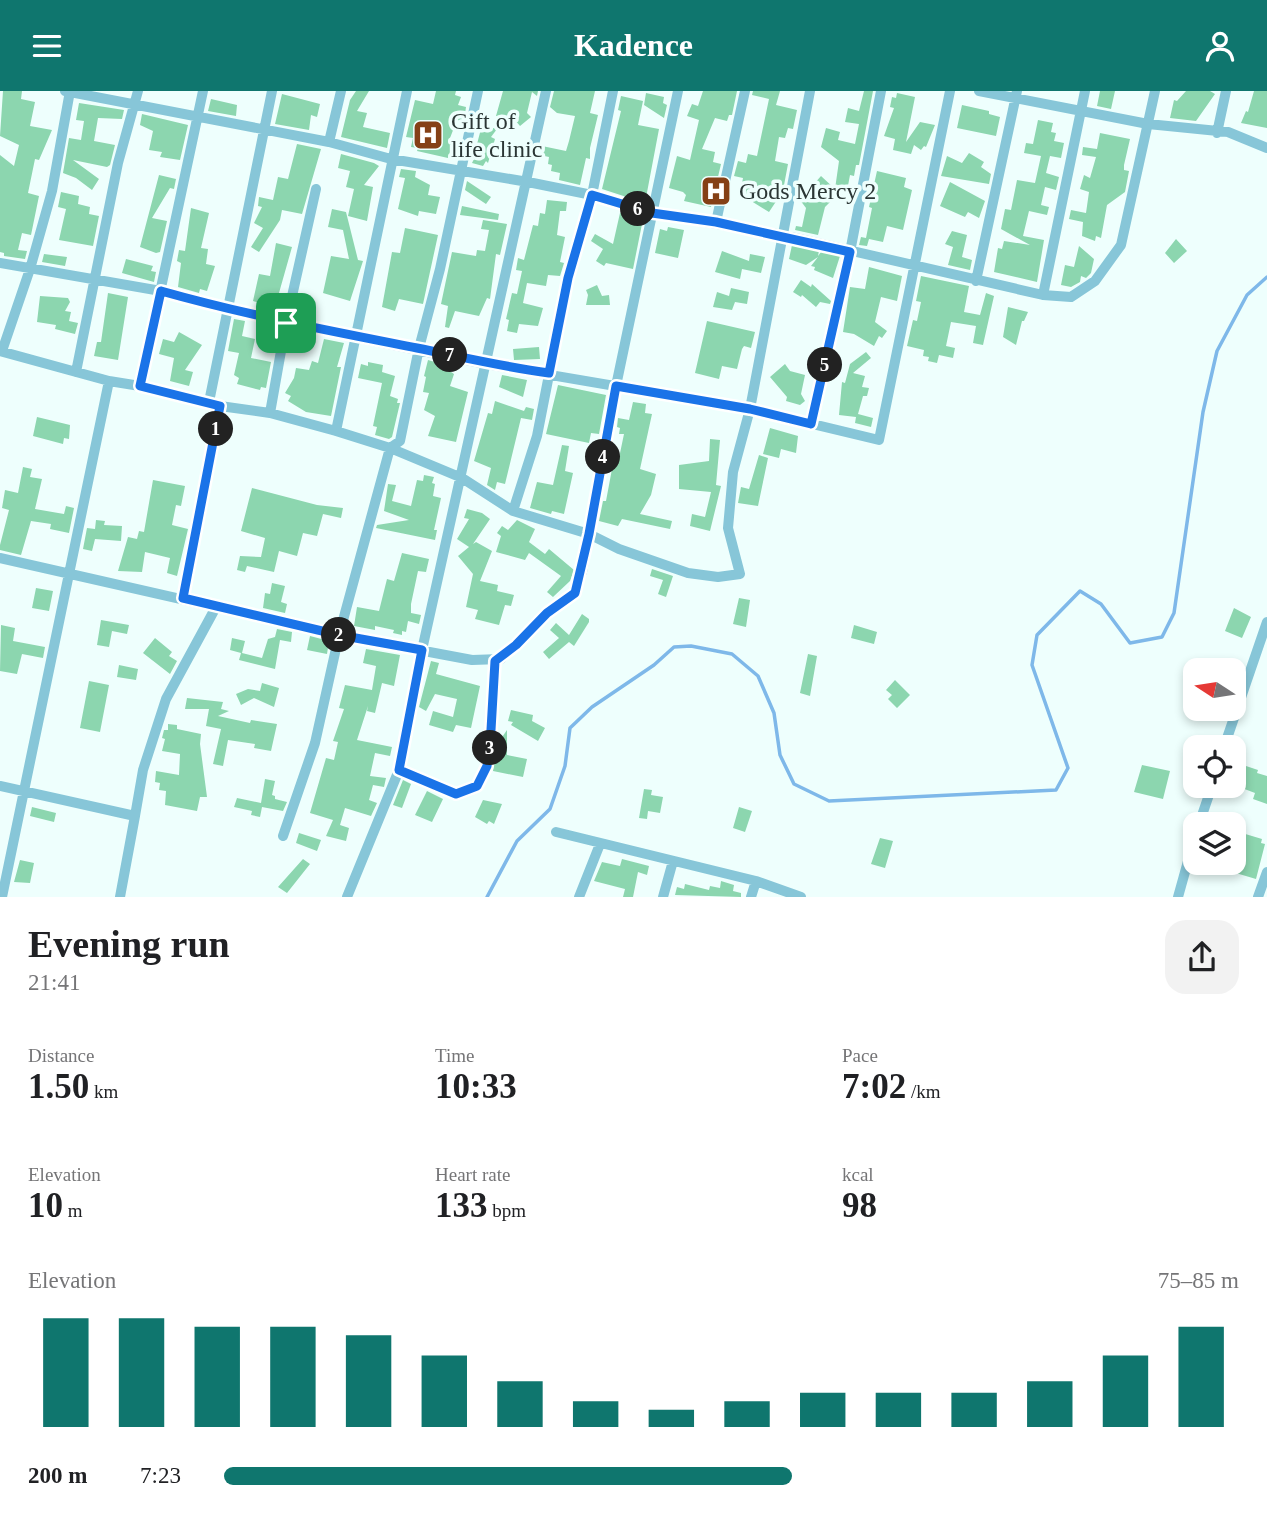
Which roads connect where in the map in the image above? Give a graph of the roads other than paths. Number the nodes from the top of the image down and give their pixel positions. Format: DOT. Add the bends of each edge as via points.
graph roads {
  1 [pos="68,91"];
  2 [pos="138,91"];
  3 [pos="203,91"];
  4 [pos="272,91"];
  5 [pos="341,91"];
  6 [pos="407,91"];
  7 [pos="478,91"];
  8 [pos="546,91"];
  9 [pos="613,91"];
  10 [pos="678,91"];
  11 [pos="745,91"];
  12 [pos="810,91"];
  13 [pos="881,91"];
  14 [pos="950,91"];
  15 [pos="979,91"];
  16 [pos="1085,91"];
  17 [pos="1155,91"];
  18 [pos="1226,91"];
  19 [pos="1017,95"];
  20 [pos="136,104"];
  21 [pos="1081,111"];
  22 [pos="198,115"];
  23 [pos="1148,124"];
  24 [pos="264,129"];
  25 [pos="1217,133"];
  26 [pos="329,142"];
  27 [pos="1267,148"];
  28 [pos="391,159"];
  29 [pos="461,171"];
  30 [pos="528,182"];
  31 [pos="316,189"];
  32 [pos="592,195"];
  33 [pos="652,213"];
  34 [pos="716,222"];
  35 [pos="783,235"];
  36 [pos="850,252"];
  37 [pos="0,263"];
  38 [pos="913,266"];
  39 [pos="30,268"];
  40 [pos="94,280"];
  41 [pos="976,281"];
  42 [pos="161,291"];
  43 [pos="1043,295"];
  44 [pos="228,310"];
  45 [pos="286,323"];
  46 [pos="357,337"];
  47 [pos="419,348"];
  48 [pos="1,351"];
  49 [pos="486,364"];
  50 [pos="76,372"];
  51 [pos="549,373"];
  52 [pos="109,381"];
  53 [pos="140,386"];
  54 [pos="616,386"];
  55 [pos="215,404"];
  56 [pos="750,409"];
  57 [pos="270,413"];
  58 [pos="811,424"];
  59 [pos="336,431"];
  60 [pos="390,448"];
  61 [pos="462,478"];
  62 [pos="513,511"];
  63 [pos="589,534"];
  64 [pos="0,558"];
  65 [pos="71,574"];
  66 [pos="183,598"];
  67 [pos="216,607"];
  68 [pos="1267,622"];
  69 [pos="339,635"];
  70 [pos="422,650"];
  71 [pos="495,661"];
  72 [pos="1228,735"];
  73 [pos="399,770"];
  74 [pos="0,786"];
  75 [pos="24,791"];
  76 [pos="135,816"];
  77 [pos="556,832"];
  78 [pos="283,836"];
  79 [pos="600,843"];
  80 [pos="673,861"];
  81 [pos="1267,871"];
  82 [pos="1184,875"];
  83 [pos="755,881"];
  84 [pos="2,897"];
  85 [pos="120,897"];
  86 [pos="346,897"];
  87 [pos="579,897"];
  88 [pos="663,897"];
  89 [pos="751,897"];
  90 [pos="801,897"];
  91 [pos="1178,897"];
  92 [pos="1258,897"];
  1 -- 20 [label="street"];
  1 -- 39 [label="street" via="52,191"];
  2 -- 20 [label="street"];
  3 -- 22 [label="street"];
  4 -- 24 [label="street"];
  5 -- 26 [label="street"];
  6 -- 28 [label="street"];
  7 -- 29 [label="street"];
  8 -- 30 [label="street"];
  9 -- 32 [label="street"];
  10 -- 33 [label="street"];
  11 -- 34 [label="street"];
  12 -- 35 [label="street"];
  13 -- 36 [label="street"];
  14 -- 38 [label="street"];
  15 -- 19 [label="street"];
  16 -- 21 [label="street"];
  17 -- 23 [label="street"];
  18 -- 25 [label="street"];
  19 -- 21 [label="street"];
  19 -- 41 [label="street"];
  20 -- 22 [label="street"];
  20 -- 40 [label="street" via="118,163"];
  21 -- 23 [label="street"];
  21 -- 43 [label="street"];
  22 -- 24 [label="street"];
  22 -- 42 [label="street"];
  23 -- 25 [label="street"];
  23 -- 43 [label="street" via="1121,245 1095,281 1071,296"];
  24 -- 26 [label="street"];
  24 -- 44 [label="street"];
  25 -- 27 [label="street" via="1236,134"];
  26 -- 28 [label="street"];
  28 -- 29 [label="street"];
  28 -- 46 [label="street"];
  29 -- 30 [label="street"];
  29 -- 47 [label="street"];
  30 -- 32 [label="street"];
  30 -- 49 [label="street"];
  31 -- 45 [label="street"];
  32 -- 33 [label="street"];
  32 -- 51 [label="street" via="568,278"];
  33 -- 34 [label="street"];
  33 -- 54 [label="street"];
  34 -- 35 [label="street"];
  35 -- 36 [label="street"];
  35 -- 56 [label="street"];
  36 -- 38 [label="street"];
  36 -- 58 [label="street"];
  37 -- 39 [label="street"];
  38 -- 41 [label="street"];
  38 -- 58 [label="street" via="879,440"];
  39 -- 40 [label="street"];
  39 -- 48 [label="street"];
  40 -- 42 [label="street"];
  40 -- 50 [label="street"];
  41 -- 43 [label="street"];
  42 -- 44 [label="street"];
  42 -- 53 [label="street"];
  44 -- 45 [label="street"];
  44 -- 55 [label="street"];
  45 -- 46 [label="street"];
  45 -- 57 [label="street"];
  46 -- 47 [label="street"];
  46 -- 59 [label="street"];
  47 -- 49 [label="street"];
  47 -- 60 [label="street" via="400,441"];
  48 -- 50 [label="street"];
  49 -- 51 [label="street"];
  49 -- 61 [label="street"];
  50 -- 52 [label="street"];
  51 -- 54 [label="street"];
  51 -- 62 [label="street" via="537,436"];
  52 -- 53 [label="street"];
  52 -- 65 [label="street"];
  53 -- 55 [label="street"];
  54 -- 56 [label="street"];
  54 -- 63 [label="street"];
  55 -- 57 [label="street"];
  55 -- 66 [label="street"];
  56 -- 58 [label="street"];
  56 -- 63 [label="street" via="729,500 728,528 740,574 688,573"];
  57 -- 59 [label="street"];
  59 -- 60 [label="street"];
  60 -- 61 [label="street"];
  60 -- 69 [label="street"];
  61 -- 62 [label="street"];
  61 -- 70 [label="street"];
  62 -- 63 [label="street"];
  63 -- 71 [label="street" via="575,593"];
  64 -- 65 [label="street"];
  65 -- 66 [label="street"];
  65 -- 75 [label="street"];
  66 -- 67 [label="street"];
  67 -- 69 [label="street"];
  67 -- 76 [label="street" via="166,699 143,770"];
  68 -- 72 [label="street"];
  69 -- 70 [label="street"];
  69 -- 78 [label="street" via="315,743"];
  70 -- 71 [label="street"];
  70 -- 73 [label="street"];
  71 -- 73 [label="street" via="490,747 477,786 456,794"];
  73 -- 86 [label="street"];
  74 -- 75 [label="street"];
  75 -- 76 [label="street"];
  75 -- 84 [label="street"];
  76 -- 85 [label="street"];
  77 -- 79 [label="street"];
  79 -- 80 [label="street"];
  79 -- 87 [label="street"];
  80 -- 83 [label="street"];
  80 -- 88 [label="street"];
  81 -- 92 [label="street"];
  82 -- 91 [label="street"];
  83 -- 89 [label="street"];
  83 -- 90 [label="street"];
}
